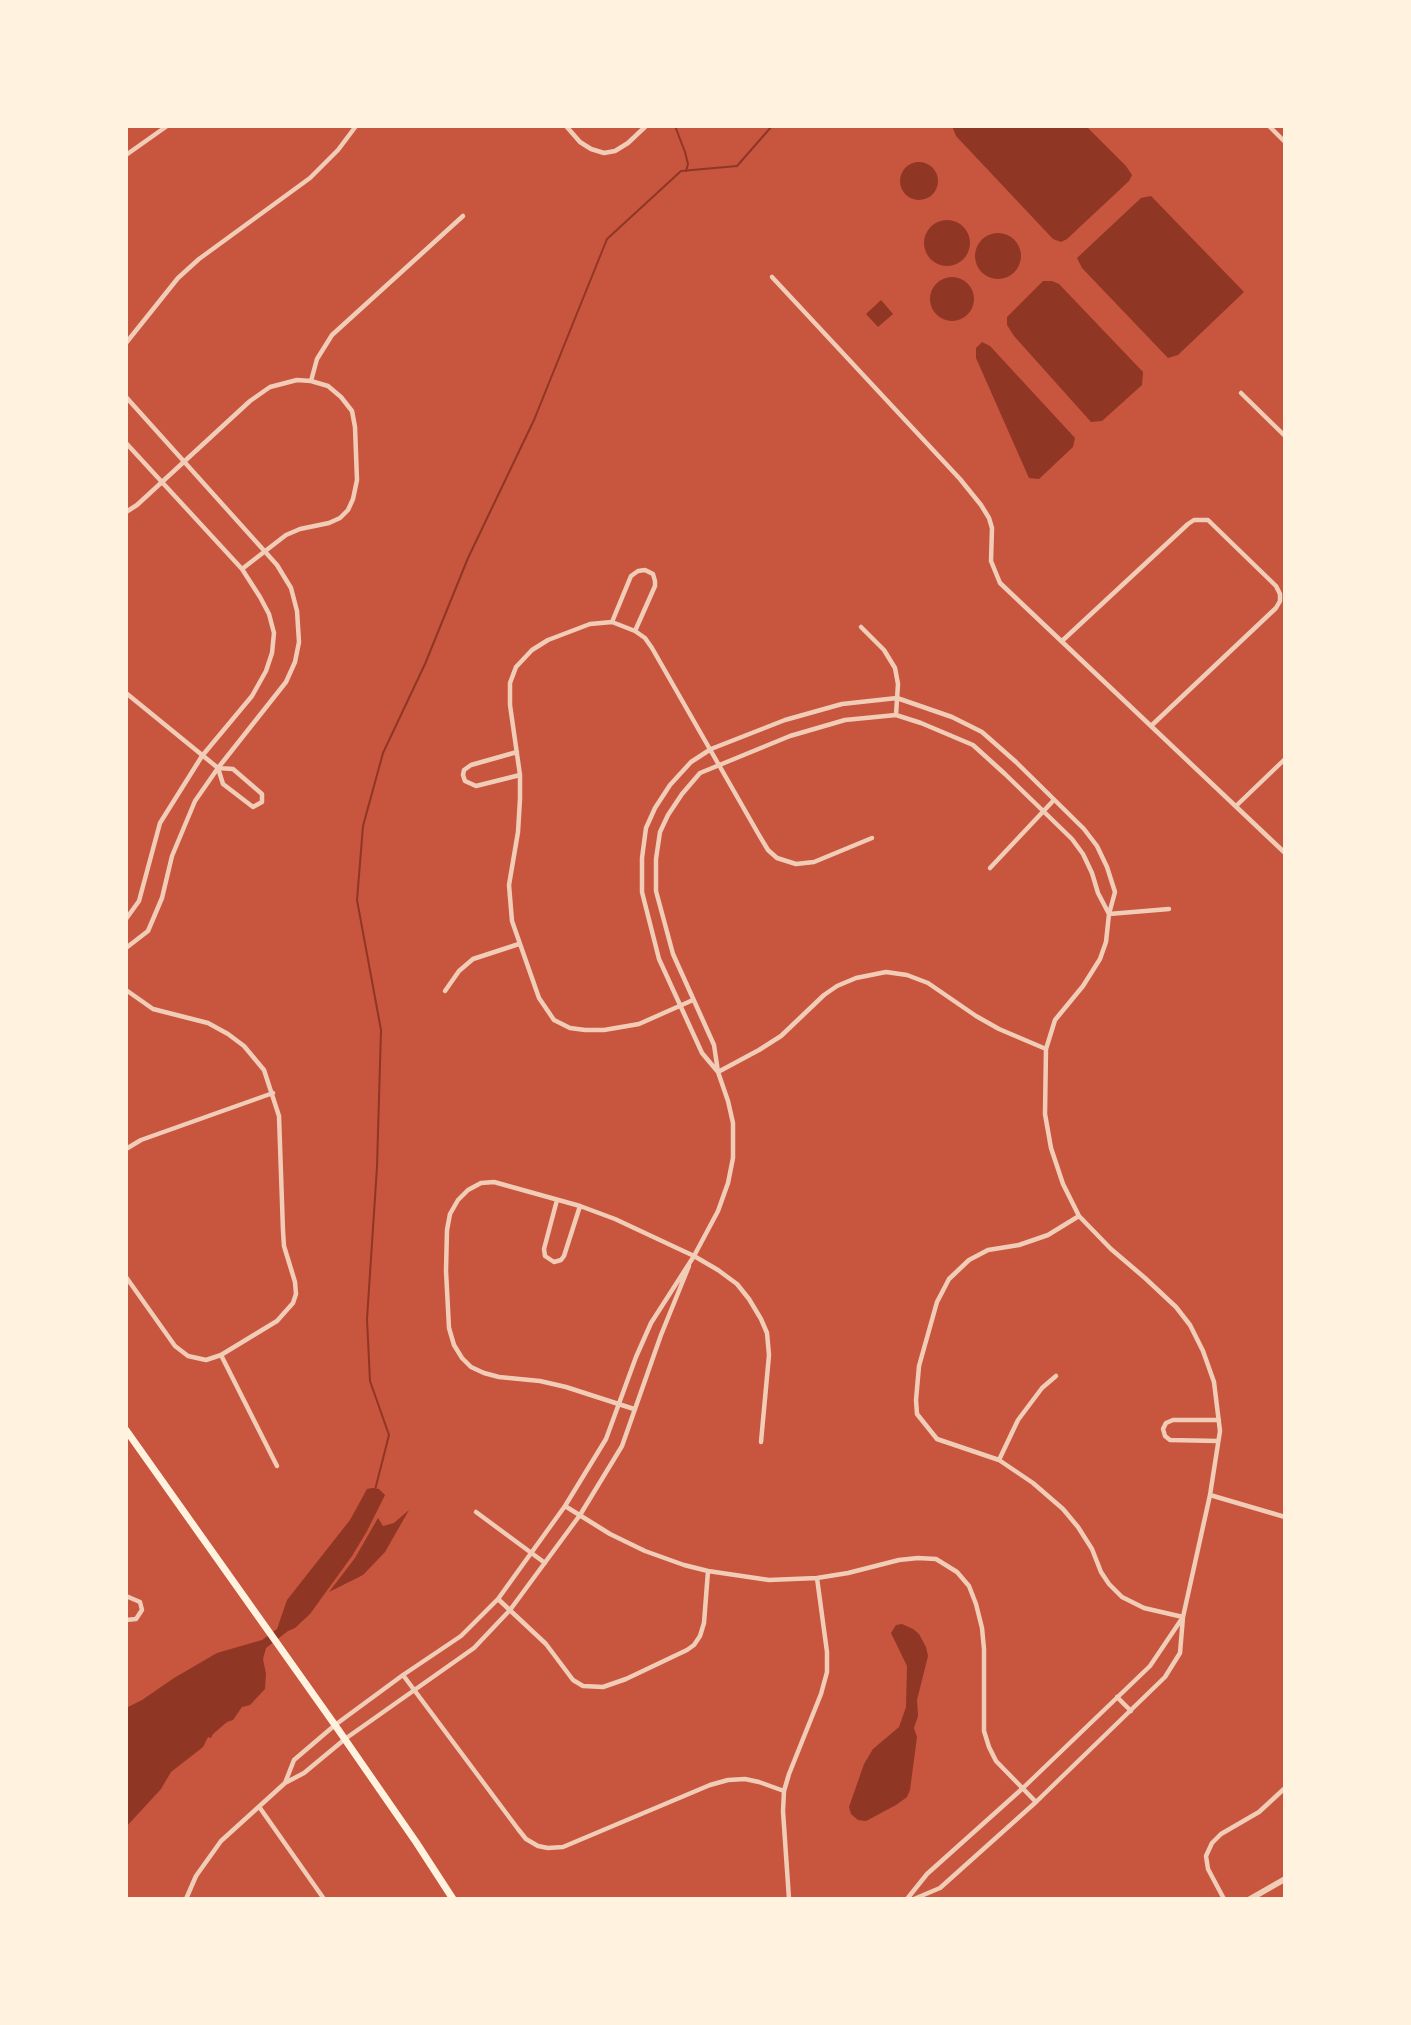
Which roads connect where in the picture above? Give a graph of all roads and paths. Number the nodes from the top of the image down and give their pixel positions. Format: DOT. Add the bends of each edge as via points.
graph roads {
  1 [pos="167,126"];
  2 [pos="356,126"];
  3 [pos="566,126"];
  4 [pos="646,126"];
  5 [pos="1269,126"];
  6 [pos="1285,142"];
  7 [pos="126,155"];
  8 [pos="464,216"];
  9 [pos="772,277"];
  10 [pos="126,343"];
  11 [pos="311,381"];
  12 [pos="1241,393"];
  13 [pos="126,396"];
  14 [pos="1284,434"];
  15 [pos="126,443"];
  16 [pos="183,462"];
  17 [pos="161,482"];
  18 [pos="126,512"];
  19 [pos="265,551"];
  20 [pos="242,569"];
  21 [pos="612,622"];
  22 [pos="861,627"];
  23 [pos="635,631"];
  24 [pos="1062,641"];
  25 [pos="126,693"];
  26 [pos="897,698"];
  27 [pos="896,715"];
  28 [pos="1151,726"];
  29 [pos="711,749"];
  30 [pos="517,752"];
  31 [pos="202,756"];
  32 [pos="1285,759"];
  33 [pos="719,764"];
  34 [pos="218,768"];
  35 [pos="520,775"];
  36 [pos="1053,801"];
  37 [pos="1236,806"];
  38 [pos="1042,812"];
  39 [pos="872,838"];
  40 [pos="1285,853"];
  41 [pos="990,868"];
  42 [pos="656,891"];
  43 [pos="642,892"];
  44 [pos="1169,909"];
  45 [pos="1109,915"];
  46 [pos="126,919"];
  47 [pos="519,944"];
  48 [pos="126,948"];
  49 [pos="126,990"];
  50 [pos="445,992"];
  51 [pos="693,1000"];
  52 [pos="679,1006"];
  53 [pos="1046,1049"];
  54 [pos="718,1072"];
  55 [pos="273,1093"];
  56 [pos="126,1149"];
  57 [pos="557,1200"];
  58 [pos="580,1206"];
  59 [pos="1079,1216"];
  60 [pos="693,1256"];
  61 [pos="126,1277"];
  62 [pos="221,1355"];
  63 [pos="1056,1376"];
  64 [pos="618,1404"];
  65 [pos="634,1410"];
  66 [pos="1219,1420"];
  67 [pos="126,1430"];
  68 [pos="1218,1441"];
  69 [pos="761,1442"];
  70 [pos="999,1460"];
  71 [pos="277,1466"];
  72 [pos="1210,1496"];
  73 [pos="565,1506"];
  74 [pos="476,1512"];
  75 [pos="580,1515"];
  76 [pos="1285,1517"];
  77 [pos="531,1553"];
  78 [pos="545,1563"];
  79 [pos="708,1571"];
  80 [pos="817,1578"];
  81 [pos="126,1596"];
  82 [pos="498,1599"];
  83 [pos="510,1610"];
  84 [pos="1183,1617"];
  85 [pos="126,1620"];
  86 [pos="403,1675"];
  87 [pos="414,1690"];
  88 [pos="1117,1697"];
  89 [pos="1131,1711"];
  90 [pos="335,1725"];
  91 [pos="345,1739"];
  92 [pos="285,1783"];
  93 [pos="1023,1788"];
  94 [pos="1285,1788"];
  95 [pos="784,1791"];
  96 [pos="1036,1802"];
  97 [pos="260,1808"];
  98 [pos="1285,1879"];
  99 [pos="186,1899"];
  100 [pos="324,1899"];
  101 [pos="453,1899"];
  102 [pos="789,1899"];
  103 [pos="907,1899"];
  104 [pos="914,1899"];
  105 [pos="1224,1899"];
  106 [pos="1250,1899"];
  1 -- 7 [label="street"];
  2 -- 10 [label="street" via="310,178 199,259"];
  3 -- 4 [label="street" via="591,150 604,153 622,147"];
  5 -- 6 [label="street"];
  8 -- 11 [label="street" via="332,335 317,359"];
  9 -- 24 [label="street" via="981,505 992,528 991,561 996,577"];
  11 -- 16 [label="street" via="297,380 270,387"];
  11 -- 19 [label="street" via="328,386 352,411 357,480 353,499 340,518 286,535"];
  12 -- 14 [label="street"];
  13 -- 16 [label="street"];
  15 -- 17 [label="street"];
  16 -- 17 [label="street"];
  16 -- 19 [label="street"];
  17 -- 18 [label="street"];
  17 -- 20 [label="street"];
  19 -- 20 [label="street"];
  19 -- 34 [label="street" via="291,588 299,642 295,662 274,700"];
  20 -- 31 [label="street" via="269,614 274,633 272,653 252,696"];
  21 -- 23 [label="street"];
  21 -- 23 [label="street" via="631,576 645,570 656,581"];
  21 -- 30 [label="street" via="590,624 548,640 516,667 510,694"];
  22 -- 26 [label="street" via="890,657 898,684"];
  23 -- 29 [label="street" via="652,648"];
  24 -- 28 [label="street"];
  24 -- 28 [label="street" via="1188,524 1208,520 1276,586 1280,601"];
  25 -- 31 [label="street"];
  26 -- 27 [label="street"];
  26 -- 29 [label="street" via="842,704 785,720"];
  26 -- 36 [label="street" via="982,732"];
  27 -- 33 [label="street" via="845,720 790,736"];
  27 -- 38 [label="street" via="973,745"];
  28 -- 37 [label="street"];
  29 -- 33 [label="street"];
  29 -- 43 [label="street" via="691,762 655,808 646,828"];
  30 -- 35 [label="street"];
  30 -- 35 [label="street" via="471,765 463,775 465,781 476,786"];
  31 -- 34 [label="street"];
  31 -- 46 [label="street" via="160,823 139,901"];
  32 -- 37 [label="street"];
  33 -- 39 [label="street" via="768,850 777,858 796,864 814,862"];
  33 -- 42 [label="street" via="700,773 668,815 660,832"];
  34 -- 34 [label="street" via="223,784 252,806 262,802 262,794 232,769"];
  34 -- 48 [label="street" via="195,801 148,931"];
  35 -- 47 [label="street" via="518,832 509,885 512,921"];
  36 -- 38 [label="street"];
  36 -- 45 [label="street" via="1084,829 1107,867 1115,892"];
  37 -- 40 [label="street"];
  38 -- 41 [label="street"];
  38 -- 45 [label="street" via="1083,854"];
  42 -- 43 [label="street"];
  42 -- 51 [label="street" via="673,954"];
  43 -- 52 [label="street" via="659,959"];
  44 -- 45 [label="street"];
  45 -- 53 [label="street" via="1100,959 1055,1020"];
  47 -- 50 [label="street" via="473,959"];
  47 -- 52 [label="street" via="538,998 554,1020 570,1028 620,1028"];
  49 -- 55 [label="street" via="153,1009 208,1023 228,1034 264,1070"];
  51 -- 52 [label="street"];
  51 -- 54 [label="street" via="714,1045"];
  52 -- 54 [label="street" via="702,1053"];
  53 -- 54 [label="street" via="976,1017 928,982 886,972 837,986 781,1036"];
  53 -- 59 [label="street" via="1045,1114 1051,1148"];
  54 -- 60 [label="street" via="733,1123 733,1158 718,1210"];
  55 -- 56 [label="street" via="141,1140"];
  55 -- 62 [label="street" via="279,1116 284,1246 296,1294 277,1321"];
  57 -- 58 [label="street"];
  57 -- 58 [label="street" via="544,1249 545,1256 554,1262 564,1256"];
  57 -- 64 [label="street" via="494,1182 481,1183 458,1200 447,1230 449,1328 454,1346 462,1358 484,1373 566,1387"];
  58 -- 60 [label="street"];
  59 -- 66 [label="street" via="1168,1299 1190,1325 1215,1382"];
  59 -- 70 [label="street" via="1048,1235 988,1250 969,1260 949,1279 937,1302 919,1366 916,1414 937,1439"];
  60 -- 64 [label="street" via="651,1323"];
  60 -- 65 [label="street"];
  60 -- 69 [label="street" via="737,1284 767,1333 769,1355"];
  61 -- 62 [label="street" via="175,1346 188,1356 206,1360"];
  62 -- 71 [label="street"];
  63 -- 70 [label="street" via="1018,1420"];
  64 -- 65 [label="street"];
  64 -- 73 [label="street" via="606,1438"];
  65 -- 75 [label="street" via="622,1446"];
  66 -- 68 [label="street"];
  66 -- 68 [label="street" via="1173,1420 1163,1429 1170,1440"];
  67 -- 90 [label="main road"];
  68 -- 72 [label="street"];
  70 -- 84 [label="street" via="1063,1509 1078,1527 1109,1584 1122,1597 1144,1608"];
  72 -- 76 [label="street"];
  72 -- 84 [label="street"];
  73 -- 75 [label="street"];
  73 -- 77 [label="street"];
  74 -- 77 [label="street"];
  75 -- 78 [label="street"];
  75 -- 79 [label="street" via="645,1551"];
  77 -- 78 [label="street"];
  77 -- 82 [label="street"];
  78 -- 83 [label="street"];
  79 -- 80 [label="street" via="770,1580"];
  79 -- 83 [label="street" via="704,1623 694,1645 603,1687 583,1686 573,1680 546,1644"];
  80 -- 93 [label="street" via="918,1558 936,1559 957,1572 969,1586 982,1628 984,1731 996,1761"];
  80 -- 95 [label="street" via="827,1671"];
  81 -- 85 [label="street" via="140,1602 142,1610 136,1619"];
  82 -- 83 [label="street"];
  82 -- 86 [label="street" via="461,1636"];
  83 -- 87 [label="street" via="474,1648"];
  84 -- 88 [label="street" via="1150,1666"];
  84 -- 89 [label="street" via="1180,1653 1165,1677"];
  86 -- 87 [label="street"];
  86 -- 90 [label="street"];
  87 -- 91 [label="street"];
  87 -- 95 [label="street" via="522,1834 538,1846 563,1847 729,1780 745,1779"];
  88 -- 89 [label="street"];
  88 -- 93 [label="street"];
  89 -- 96 [label="street"];
  90 -- 91 [label="main road"];
  90 -- 92 [label="street" via="294,1760"];
  91 -- 92 [label="street" via="304,1773"];
  91 -- 101 [label="main road"];
  92 -- 97 [label="street"];
  93 -- 96 [label="street"];
  93 -- 103 [label="street" via="927,1874"];
  94 -- 105 [label="street" via="1259,1812 1212,1843 1206,1856 1208,1869"];
  95 -- 102 [label="street"];
  96 -- 104 [label="street" via="940,1888"];
  97 -- 99 [label="street" via="221,1841 196,1876"];
  97 -- 100 [label="street"];
  98 -- 106 [label="street"];
}
